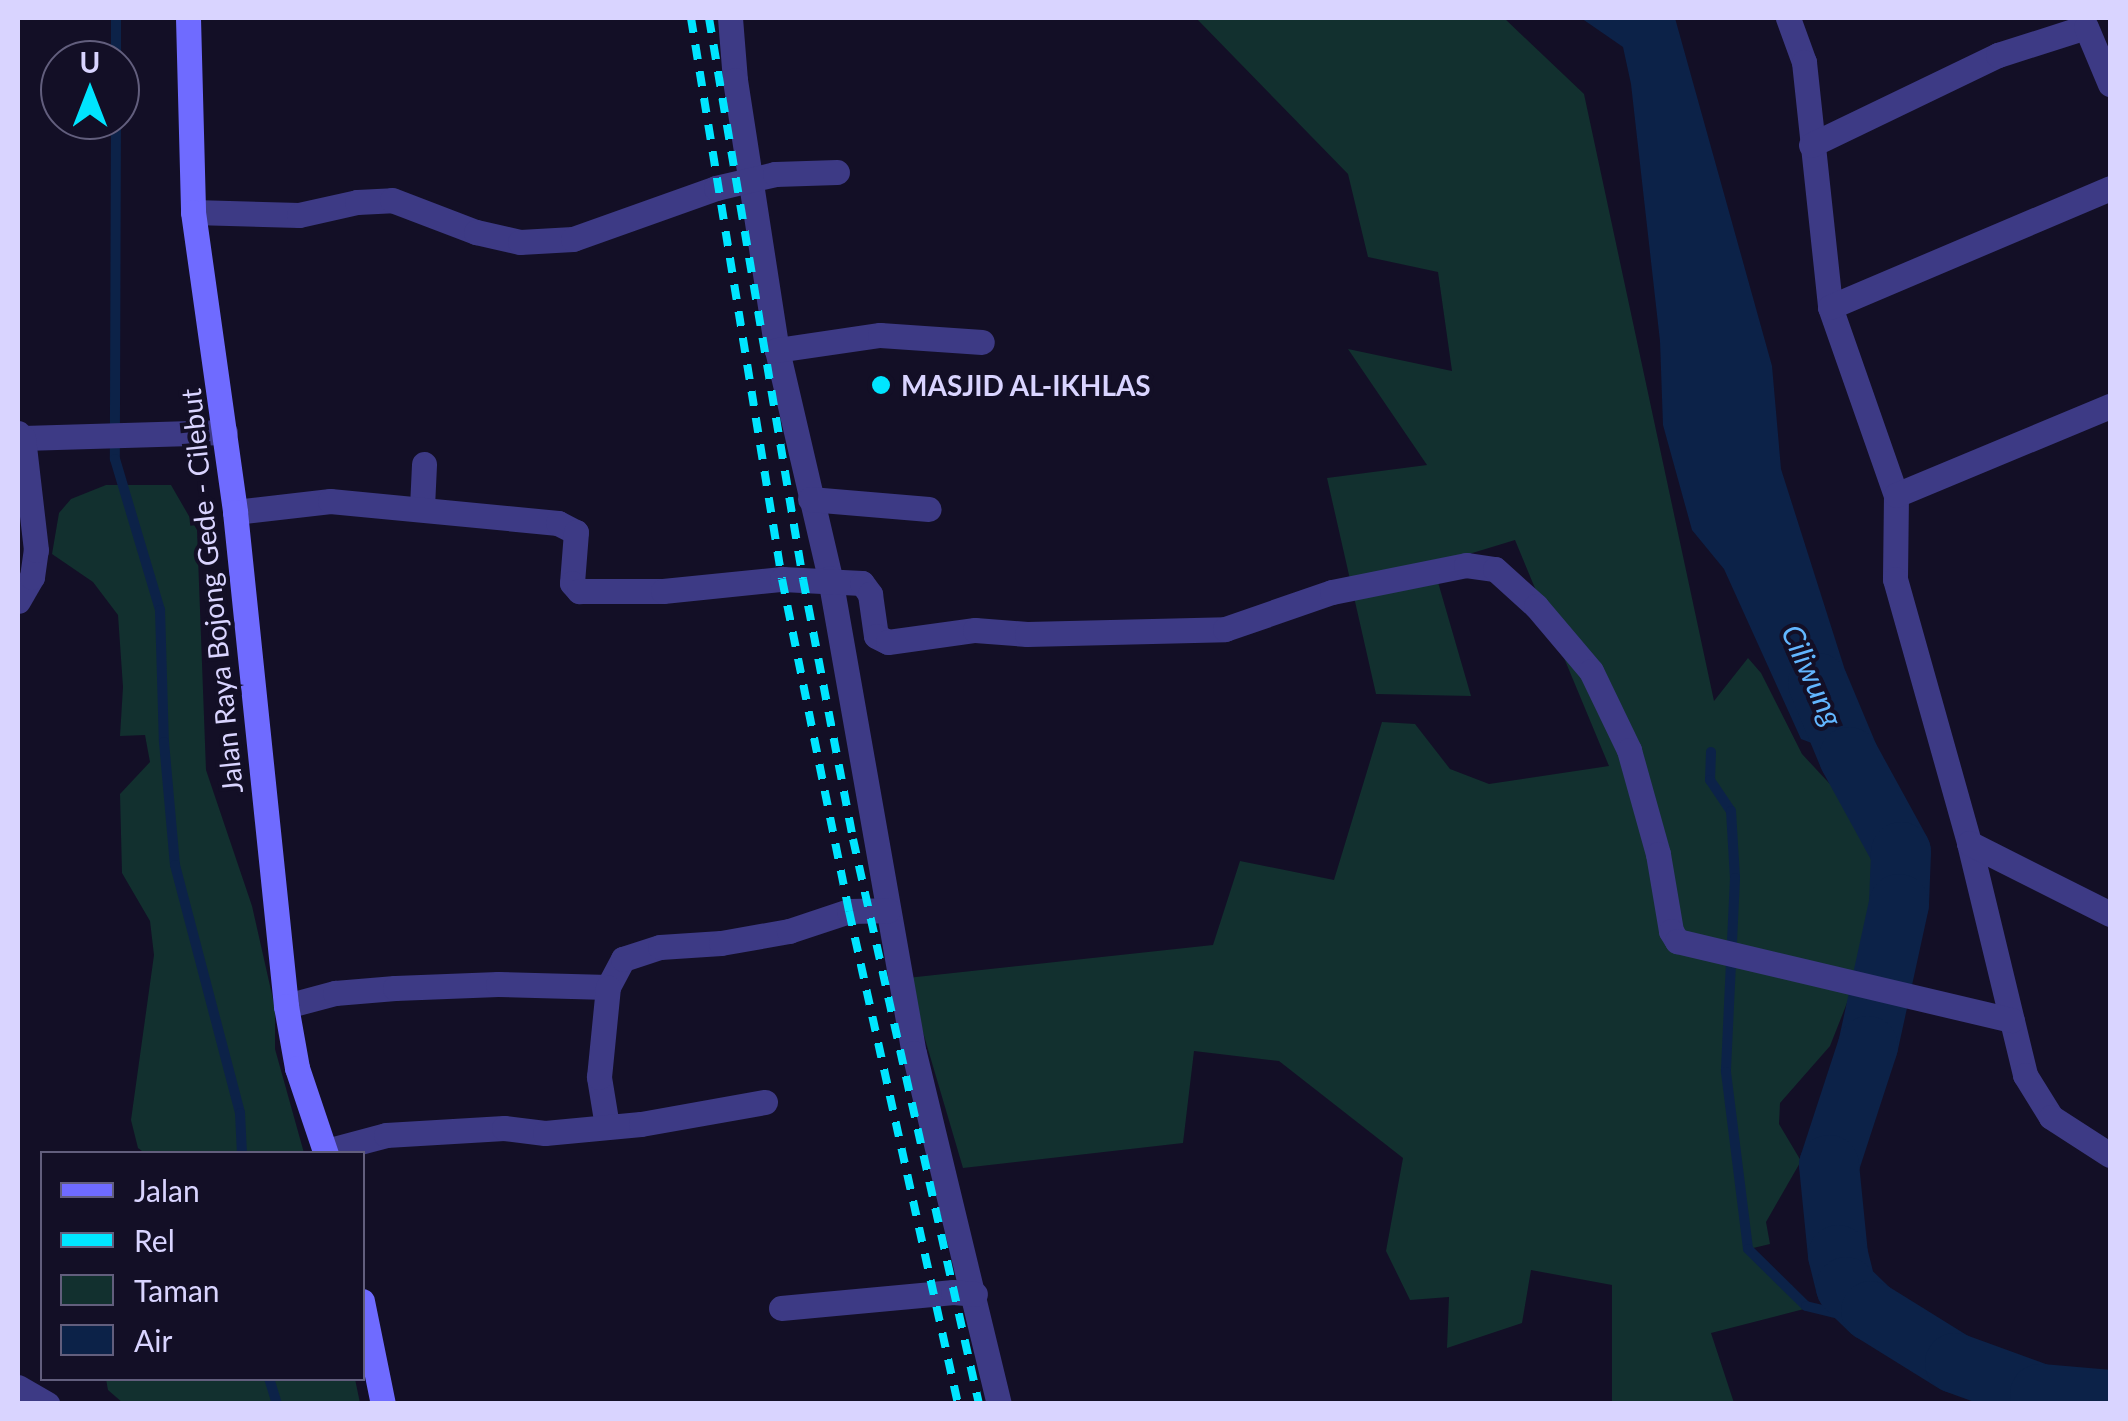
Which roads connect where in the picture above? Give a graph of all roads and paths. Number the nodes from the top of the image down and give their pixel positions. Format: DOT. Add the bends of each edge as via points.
graph roads {
  1 [pos="188,18"];
  2 [pos="730,18"];
  3 [pos="1788,18"];
  4 [pos="2085,22"];
  5 [pos="2110,84"];
  6 [pos="1811,145"];
  7 [pos="836,172"];
  8 [pos="751,181"];
  9 [pos="2110,188"];
  10 [pos="193,212"];
  11 [pos="1830,306"];
  12 [pos="982,342"];
  13 [pos="777,350"];
  14 [pos="2108,414"];
  15 [pos="226,432"];
  16 [pos="20,435"];
  17 [pos="424,464"];
  18 [pos="1896,495"];
  19 [pos="810,499"];
  20 [pos="422,507"];
  21 [pos="929,509"];
  22 [pos="235,512"];
  23 [pos="830,578"];
  24 [pos="18,601"];
  25 [pos="1968,842"];
  26 [pos="888,910"];
  27 [pos="2110,914"];
  28 [pos="608,987"];
  29 [pos="286,1006"];
  30 [pos="2012,1020"];
  31 [pos="765,1102"];
  32 [pos="607,1126"];
  33 [pos="326,1151"];
  34 [pos="330,1151"];
  35 [pos="2110,1155"];
  36 [pos="975,1294"];
  37 [pos="780,1308"];
  38 [pos="365,1316"];
  39 [pos="18,1387"];
  40 [pos="48,1404"];
  41 [pos="383,1404"];
  42 [pos="999,1404"];
  1 -- 10 [label="main road, Jalan Raya Bojong Gede - Cilebut"];
  2 -- 8 [label="street"];
  3 -- 6 [label="street" via="1804,62"];
  4 -- 5 [label="street"];
  4 -- 6 [label="street" via="1998,54"];
  6 -- 11 [label="street"];
  7 -- 8 [label="street"];
  8 -- 10 [label="street" via="573,239 520,242 392,200 300,215"];
  8 -- 13 [label="street"];
  9 -- 11 [label="street"];
  10 -- 15 [label="main road, Jalan Raya Bojong Gede - Cilebut"];
  11 -- 18 [label="street"];
  12 -- 13 [label="street" via="880,335"];
  13 -- 19 [label="street"];
  14 -- 18 [label="street"];
  15 -- 16 [label="street"];
  15 -- 22 [label="main road, Jalan Raya Bojong Gede - Cilebut"];
  16 -- 24 [label="street" via="36,550"];
  17 -- 20 [label="street"];
  18 -- 25 [label="street" via="1895,579"];
  19 -- 21 [label="street"];
  19 -- 23 [label="street"];
  20 -- 22 [label="street" via="330,501"];
  20 -- 23 [label="street" via="576,532 572,583 580,591"];
  22 -- 29 [label="main road, Jalan Raya Bojong Gede - Cilebut"];
  23 -- 26 [label="street"];
  23 -- 30 [label="street" via="862,583 876,636 888,642 975,630 1225,629 1332,592 1466,565 1495,569 1536,606 1599,686 1629,750 1677,940"];
  25 -- 27 [label="street"];
  25 -- 30 [label="street"];
  26 -- 28 [label="street" via="850,912 721,943 660,947 623,959"];
  26 -- 36 [label="street" via="914,1052"];
  28 -- 29 [label="street" via="395,988"];
  28 -- 32 [label="street" via="599,1077"];
  29 -- 33 [label="main road, Jalan Raya Bojong Gede - Cilebut" via="297,1068"];
  30 -- 35 [label="street" via="2036,1098 2066,1130"];
  31 -- 32 [label="street"];
  32 -- 34 [label="street" via="386,1135"];
  36 -- 37 [label="street"];
  36 -- 42 [label="street"];
  38 -- 41 [label="main road"];
  39 -- 40 [label="street"];
}
